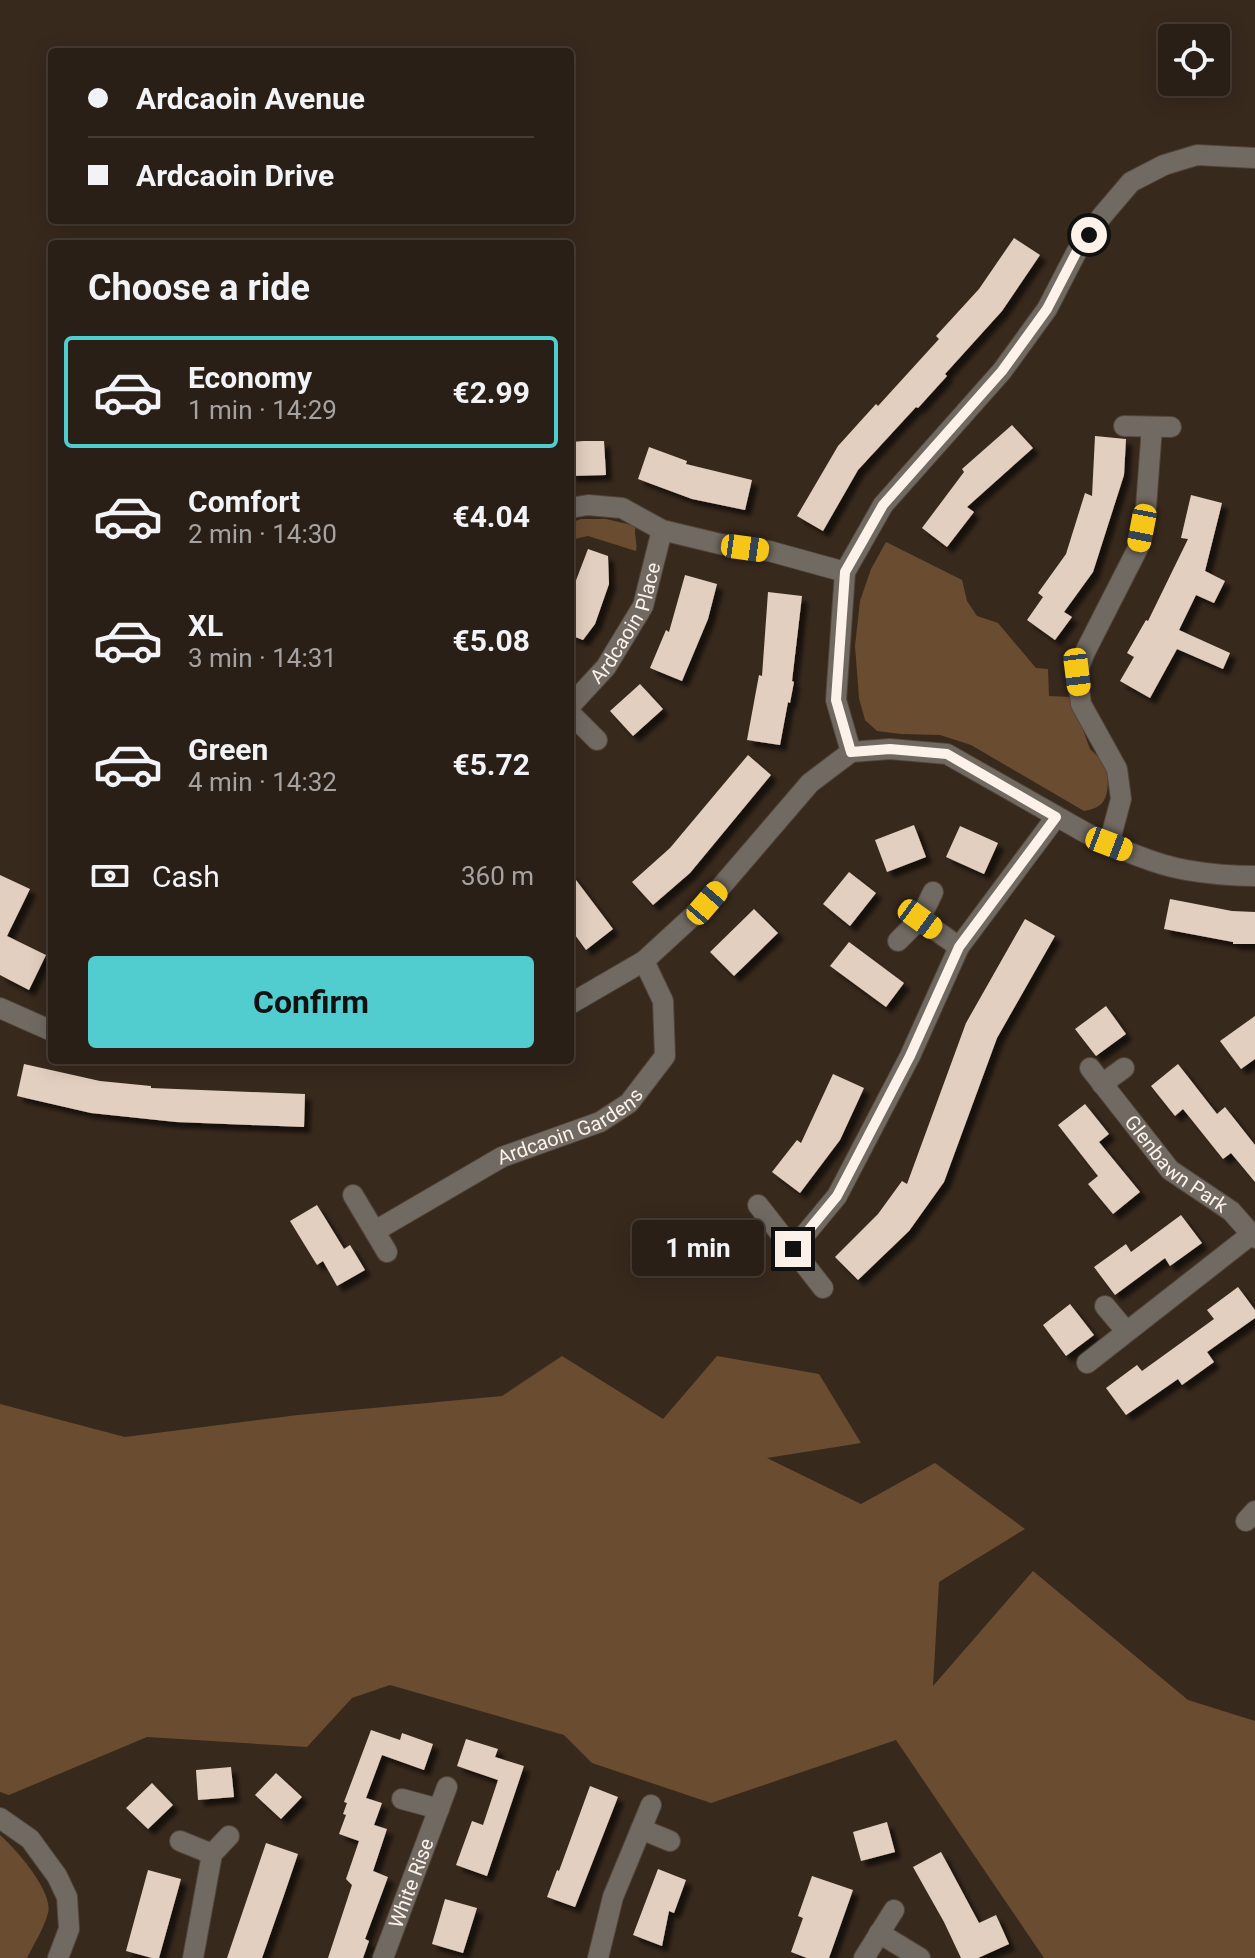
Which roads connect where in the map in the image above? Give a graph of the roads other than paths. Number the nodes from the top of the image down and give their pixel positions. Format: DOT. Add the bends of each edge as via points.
graph roads {
  1 [pos="1255,158"];
  2 [pos="1124,426"];
  3 [pos="574,507"];
  4 [pos="662,530"];
  5 [pos="845,572"];
  6 [pos="574,702"];
  7 [pos="574,717"];
  8 [pos="597,740"];
  9 [pos="851,752"];
  10 [pos="1056,817"];
  11 [pos="1109,844"];
  12 [pos="1255,876"];
  13 [pos="933,892"];
  14 [pos="920,919"];
  15 [pos="898,941"];
  16 [pos="959,947"];
  17 [pos="644,961"];
  18 [pos="574,998"];
  19 [pos="0,1008"];
  20 [pos="48,1029"];
  21 [pos="1124,1068"];
  22 [pos="353,1195"];
  23 [pos="758,1205"];
  24 [pos="375,1231"];
  25 [pos="1254,1236"];
  26 [pos="793,1249"];
  27 [pos="387,1252"];
  28 [pos="823,1288"];
  29 [pos="1105,1306"];
  30 [pos="1126,1331"];
  31 [pos="1087,1363"];
  32 [pos="447,1787"];
  33 [pos="402,1799"];
  34 [pos="651,1805"];
  35 [pos="439,1809"];
  36 [pos="0,1818"];
  37 [pos="641,1829"];
  38 [pos="229,1836"];
  39 [pos="180,1841"];
  40 [pos="670,1841"];
  41 [pos="212,1854"];
  42 [pos="894,1910"];
  43 [pos="879,1933"];
  44 [pos="58,1958"];
  45 [pos="193,1958"];
  46 [pos="383,1958"];
  47 [pos="598,1958"];
  48 [pos="864,1958"];
  49 [pos="920,1958"];
  1 -- 5 [label="street" via="1197,155 1131,182 1076,253 1047,309 1002,371 883,505"];
  2 -- 11 [label="street" via="1161,427 1138,548 1077,672 1081,704 1117,769 1121,799"];
  3 -- 4 [label="street" via="622,508"];
  4 -- 5 [label="street"];
  4 -- 6 [label="street, Ardcaoin Place" via="643,606 606,667"];
  5 -- 9 [label="street" via="836,700"];
  7 -- 8 [label="street"];
  9 -- 10 [label="street" via="947,754"];
  9 -- 17 [label="street" via="810,783 707,903"];
  10 -- 11 [label="street"];
  10 -- 16 [label="street"];
  11 -- 12 [label="street" via="1183,870"];
  13 -- 14 [label="street"];
  14 -- 15 [label="street"];
  14 -- 16 [label="street"];
  16 -- 26 [label="street" via="837,1196"];
  17 -- 18 [label="street"];
  17 -- 24 [label="street, Ardcaoin Gardens" via="663,1001 665,1056 629,1103 600,1122 502,1157"];
  19 -- 20 [label="street"];
  21 -- 25 [label="street, Glenbawn Park" via="1096,1076 1170,1170 1231,1211"];
  22 -- 24 [label="street"];
  23 -- 26 [label="street"];
  24 -- 27 [label="street"];
  25 -- 30 [label="street"];
  26 -- 28 [label="street"];
  29 -- 30 [label="street"];
  30 -- 31 [label="street"];
  32 -- 35 [label="street, White Rise"];
  33 -- 35 [label="street"];
  34 -- 37 [label="street"];
  35 -- 46 [label="street, White Rise"];
  36 -- 44 [label="street" via="30,1839 67,1897 69,1929"];
  37 -- 40 [label="street"];
  37 -- 47 [label="street" via="613,1897"];
  38 -- 41 [label="street"];
  39 -- 41 [label="street"];
  41 -- 45 [label="street"];
  42 -- 43 [label="street"];
  43 -- 48 [label="street"];
  43 -- 49 [label="street"];
}
